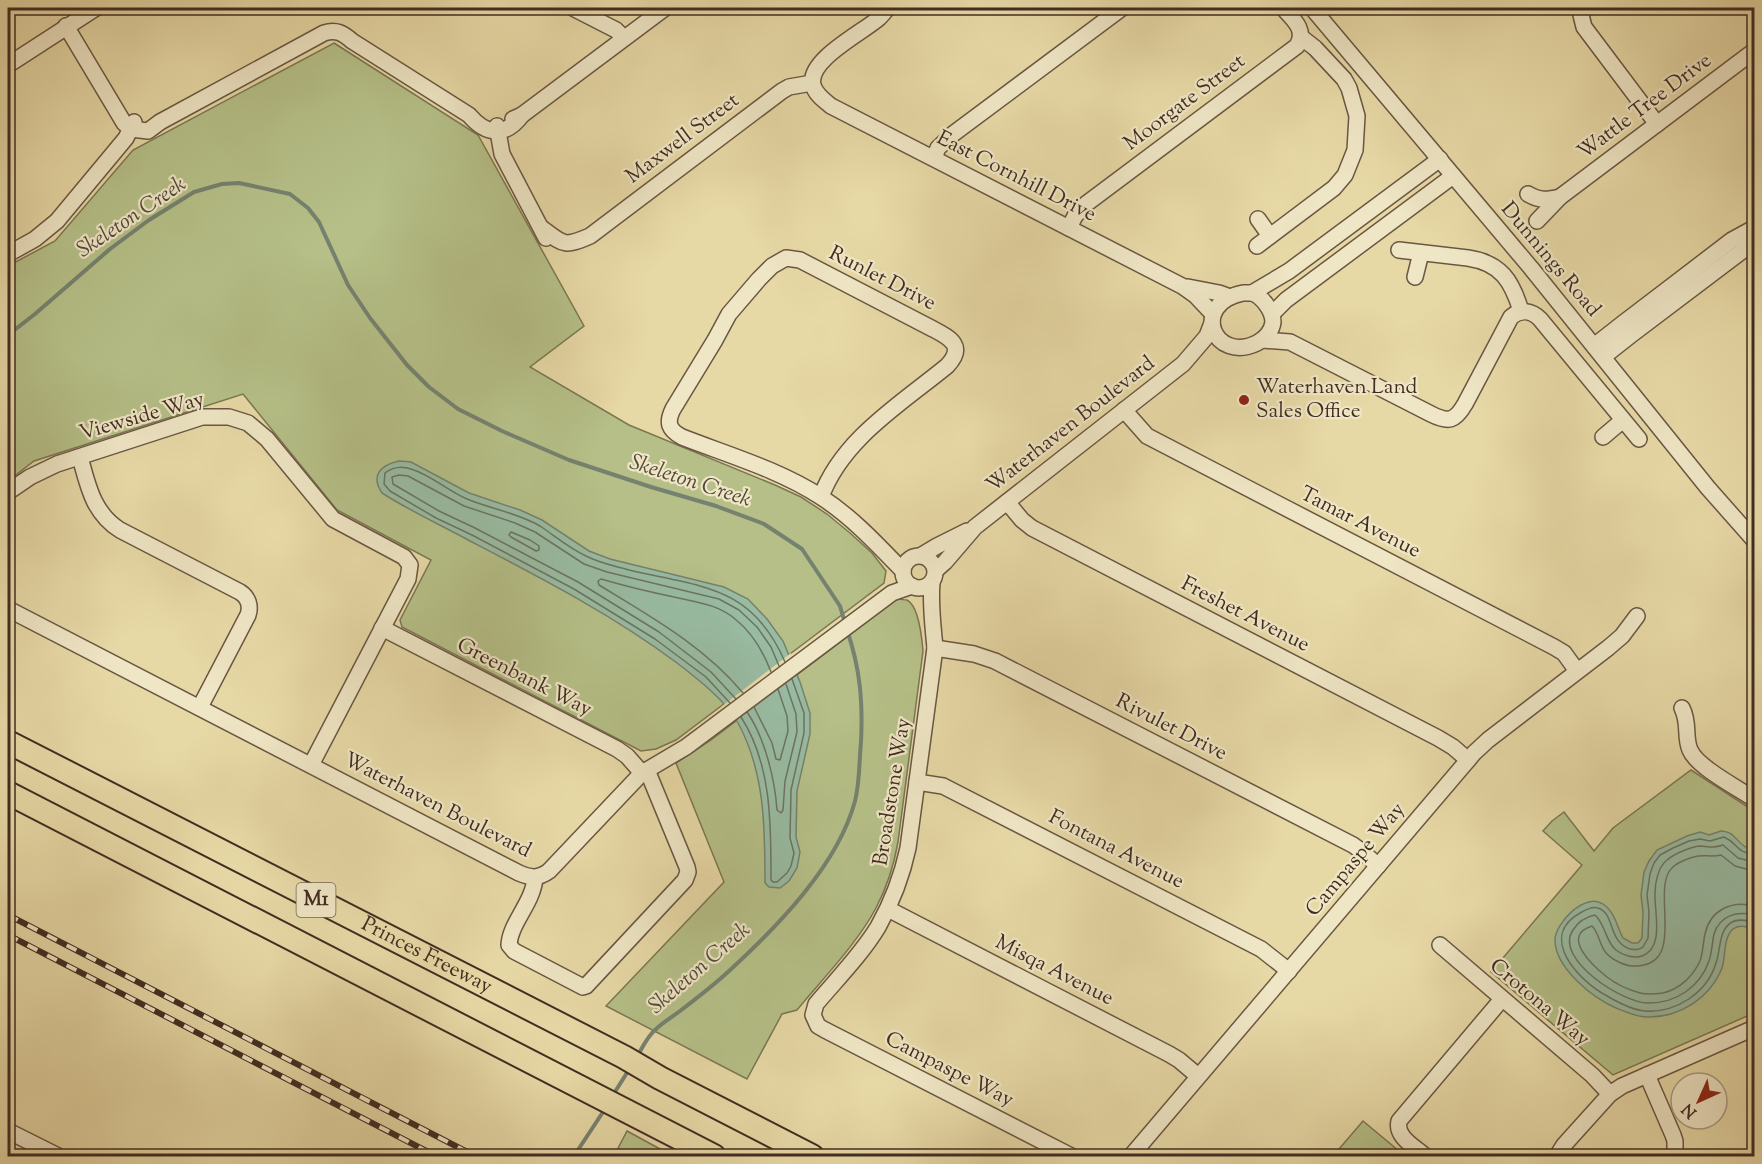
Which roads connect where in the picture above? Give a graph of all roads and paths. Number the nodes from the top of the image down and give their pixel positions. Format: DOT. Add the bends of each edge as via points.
graph roads {
  1 [pos="96,8"];
  2 [pos="573,8"];
  3 [pos="665,8"];
  4 [pos="898,8"];
  5 [pos="1122,8"];
  6 [pos="1283,8"];
  7 [pos="1312,8"];
  8 [pos="1585,8"];
  9 [pos="883,13"];
  10 [pos="66,26"];
  11 [pos="1301,37"];
  12 [pos="624,38"];
  13 [pos="1755,51"];
  14 [pos="8,65"];
  15 [pos="809,84"];
  16 [pos="1658,124"];
  17 [pos="133,125"];
  18 [pos="497,128"];
  19 [pos="934,158"];
  20 [pos="1440,159"];
  21 [pos="1453,176"];
  22 [pos="1528,194"];
  23 [pos="1560,197"];
  24 [pos="1258,219"];
  25 [pos="1537,221"];
  26 [pos="1069,228"];
  27 [pos="1755,228"];
  28 [pos="1270,236"];
  29 [pos="1755,242"];
  30 [pos="1257,246"];
  31 [pos="1399,250"];
  32 [pos="1421,253"];
  33 [pos="8,254"];
  34 [pos="1414,277"];
  35 [pos="1182,286"];
  36 [pos="1252,293"];
  37 [pos="1230,297"];
  38 [pos="1521,311"];
  39 [pos="1272,318"];
  40 [pos="1212,319"];
  41 [pos="1262,340"];
  42 [pos="1290,342"];
  43 [pos="1228,345"];
  44 [pos="1599,352"];
  45 [pos="1192,355"];
  46 [pos="1124,410"];
  47 [pos="1623,420"];
  48 [pos="669,425"];
  49 [pos="1603,437"];
  50 [pos="1639,439"];
  51 [pos="80,457"];
  52 [pos="8,492"];
  53 [pos="821,497"];
  54 [pos="1007,502"];
  55 [pos="975,527"];
  56 [pos="1755,540"];
  57 [pos="877,543"];
  58 [pos="918,556"];
  59 [pos="934,576"];
  60 [pos="908,579"];
  61 [pos="8,609"];
  62 [pos="1637,616"];
  63 [pos="931,621"];
  64 [pos="382,628"];
  65 [pos="935,648"];
  66 [pos="1577,671"];
  67 [pos="200,707"];
  68 [pos="1682,708"];
  69 [pos="8,742"];
  70 [pos="1468,760"];
  71 [pos="311,765"];
  72 [pos="644,772"];
  73 [pos="917,782"];
  74 [pos="8,793"];
  75 [pos="1755,799"];
  76 [pos="1378,866"];
  77 [pos="535,878"];
  78 [pos="888,909"];
  79 [pos="1440,945"];
  80 [pos="1289,971"];
  81 [pos="1502,999"];
  82 [pos="813,1015"];
  83 [pos="1755,1028"];
  84 [pos="1647,1075"];
  85 [pos="1198,1076"];
  86 [pos="1610,1094"];
  87 [pos="8,1131"];
  88 [pos="58,1156"];
  89 [pos="714,1156"];
  90 [pos="812,1156"];
  91 [pos="1071,1156"];
  92 [pos="1131,1156"];
  93 [pos="1425,1156"];
  94 [pos="1557,1156"];
  95 [pos="1675,1156"];
  1 -- 10 [label="street"];
  2 -- 12 [label="street"];
  3 -- 12 [label="street"];
  4 -- 9 [label="street" via="890,14"];
  5 -- 19 [label="street" via="953,134 938,148"];
  6 -- 11 [label="street" via="1298,25"];
  7 -- 20 [label="street, Dunnings Road"];
  8 -- 16 [label="street" via="1581,15 1584,27"];
  9 -- 15 [label="street" via="834,51 814,60 806,75"];
  10 -- 14 [label="street"];
  10 -- 17 [label="street" via="118,112"];
  11 -- 26 [label="street, Moorgate Street" via="1297,46 1086,204"];
  11 -- 28 [label="street" via="1349,88 1357,116 1355,150 1345,175 1334,188"];
  12 -- 18 [label="street" via="510,128"];
  13 -- 16 [label="street, Wattle Tree Drive"];
  15 -- 18 [label="street, Maxwell Street" via="782,91 578,248 564,250 547,241 502,154"];
  15 -- 19 [label="street, East Cornhill Drive" via="809,94 819,103"];
  16 -- 23 [label="street, Wattle Tree Drive"];
  17 -- 18 [label="street" via="160,122 318,37 352,41 469,115 481,127 492,132"];
  17 -- 33 [label="street" via="57,221"];
  19 -- 26 [label="street, East Cornhill Drive"];
  20 -- 21 [label="street, Dunnings Road"];
  20 -- 36 [label="street" via="1289,271"];
  21 -- 39 [label="street" via="1286,300"];
  21 -- 44 [label="street, Dunnings Road"];
  22 -- 23 [label="street" via="1545,201"];
  23 -- 25 [label="street, Wattle Tree Drive"];
  24 -- 28 [label="street"];
  26 -- 35 [label="street, East Cornhill Drive"];
  27 -- 44 [label="street" via="1732,240 1622,324"];
  28 -- 30 [label="street"];
  29 -- 44 [label="street" via="1640,328"];
  31 -- 32 [label="street"];
  32 -- 34 [label="street"];
  32 -- 38 [label="street" via="1492,265 1512,286"];
  35 -- 37 [label="street, East Cornhill Drive"];
  35 -- 40 [label="street, East Cornhill Drive" via="1196,296"];
  36 -- 37 [label="street"];
  36 -- 39 [label="street" via="1263,301"];
  37 -- 40 [label="street" via="1220,304"];
  38 -- 42 [label="street" via="1509,319 1465,404 1454,418 1445,420"];
  38 -- 47 [label="street" via="1540,319"];
  39 -- 41 [label="street" via="1270,330"];
  39 -- 42 [label="street"];
  40 -- 43 [label="street" via="1219,339"];
  40 -- 45 [label="street, Waterhaven Boulevard" via="1207,336"];
  41 -- 42 [label="street"];
  41 -- 43 [label="street" via="1240,348"];
  43 -- 45 [label="street, Waterhaven Boulevard"];
  44 -- 56 [label="street, Dunnings Road"];
  45 -- 46 [label="street, Waterhaven Boulevard"];
  46 -- 54 [label="street, Waterhaven Boulevard"];
  46 -- 66 [label="street, Tamar Avenue" via="1146,436 1554,647 1564,653"];
  47 -- 49 [label="street"];
  47 -- 50 [label="street"];
  48 -- 53 [label="street, Broadstone Way" via="682,437 792,481"];
  48 -- 53 [label="street, Runlet Drive" via="676,403 741,298 778,262 789,257 800,260 949,338 956,350 947,366 867,431 846,455"];
  51 -- 52 [label="street, Viewside Way" via="47,468"];
  51 -- 64 [label="street, Viewside Way" via="202,417 229,417 248,423 267,439 333,519 408,561 408,579"];
  51 -- 67 [label="street" via="96,506 108,522 247,598 248,615"];
  53 -- 57 [label="street, Broadstone Way"];
  54 -- 55 [label="street, Waterhaven Boulevard"];
  54 -- 70 [label="street, Freshet Avenue" via="1032,528 1401,718 1453,747"];
  55 -- 58 [label="street, Waterhaven Boulevard"];
  55 -- 59 [label="street, Waterhaven Boulevard"];
  57 -- 58 [label="street, Broadstone Way"];
  57 -- 60 [label="street, Broadstone Way"];
  58 -- 59 [label="street" via="932,561"];
  58 -- 60 [label="street" via="908,560"];
  59 -- 60 [label="street" via="926,587"];
  59 -- 63 [label="street, Broadstone Way"];
  60 -- 63 [label="street, Broadstone Way"];
  60 -- 72 [label="street, Waterhaven Boulevard" via="706,733"];
  61 -- 67 [label="street, Waterhaven Boulevard"];
  62 -- 66 [label="street, Campaspe Way" via="1622,636"];
  63 -- 65 [label="street, Broadstone Way"];
  64 -- 71 [label="street, Viewside Way"];
  64 -- 72 [label="street, Greenbank Way" via="616,749"];
  65 -- 73 [label="street, Broadstone Way"];
  65 -- 76 [label="street, Rivulet Drive" via="995,661 1353,845"];
  66 -- 70 [label="street, Campaspe Way"];
  67 -- 71 [label="street, Waterhaven Boulevard"];
  68 -- 75 [label="street" via="1695,758"];
  69 -- 90 [label="highway, Princes Freeway / M1"];
  70 -- 76 [label="street, Campaspe Way"];
  71 -- 77 [label="street, Waterhaven Boulevard"];
  72 -- 77 [label="street, Waterhaven Boulevard" via="549,871"];
  72 -- 77 [label="street" via="688,872 685,880 586,986 511,948 509,941"];
  73 -- 78 [label="street, Broadstone Way" via="908,848"];
  73 -- 80 [label="street, Fontana Avenue" via="943,786 1111,871 1261,950"];
  74 -- 89 [label="highway, M1"];
  76 -- 80 [label="street, Campaspe Way"];
  78 -- 82 [label="street, Broadstone Way" via="863,948 816,1004"];
  78 -- 85 [label="street, Misqa Avenue" via="1169,1054"];
  79 -- 81 [label="street, Crotona Way"];
  80 -- 85 [label="street, Campaspe Way"];
  81 -- 86 [label="street, Crotona Way"];
  81 -- 93 [label="street" via="1400,1121 1402,1136"];
  82 -- 91 [label="street, Campaspe Way" via="825,1030"];
  83 -- 84 [label="street"];
  84 -- 86 [label="street"];
  84 -- 95 [label="street" via="1673,1135"];
  85 -- 92 [label="street, Campaspe Way"];
  86 -- 94 [label="street"];
  87 -- 88 [label="street"];
}
